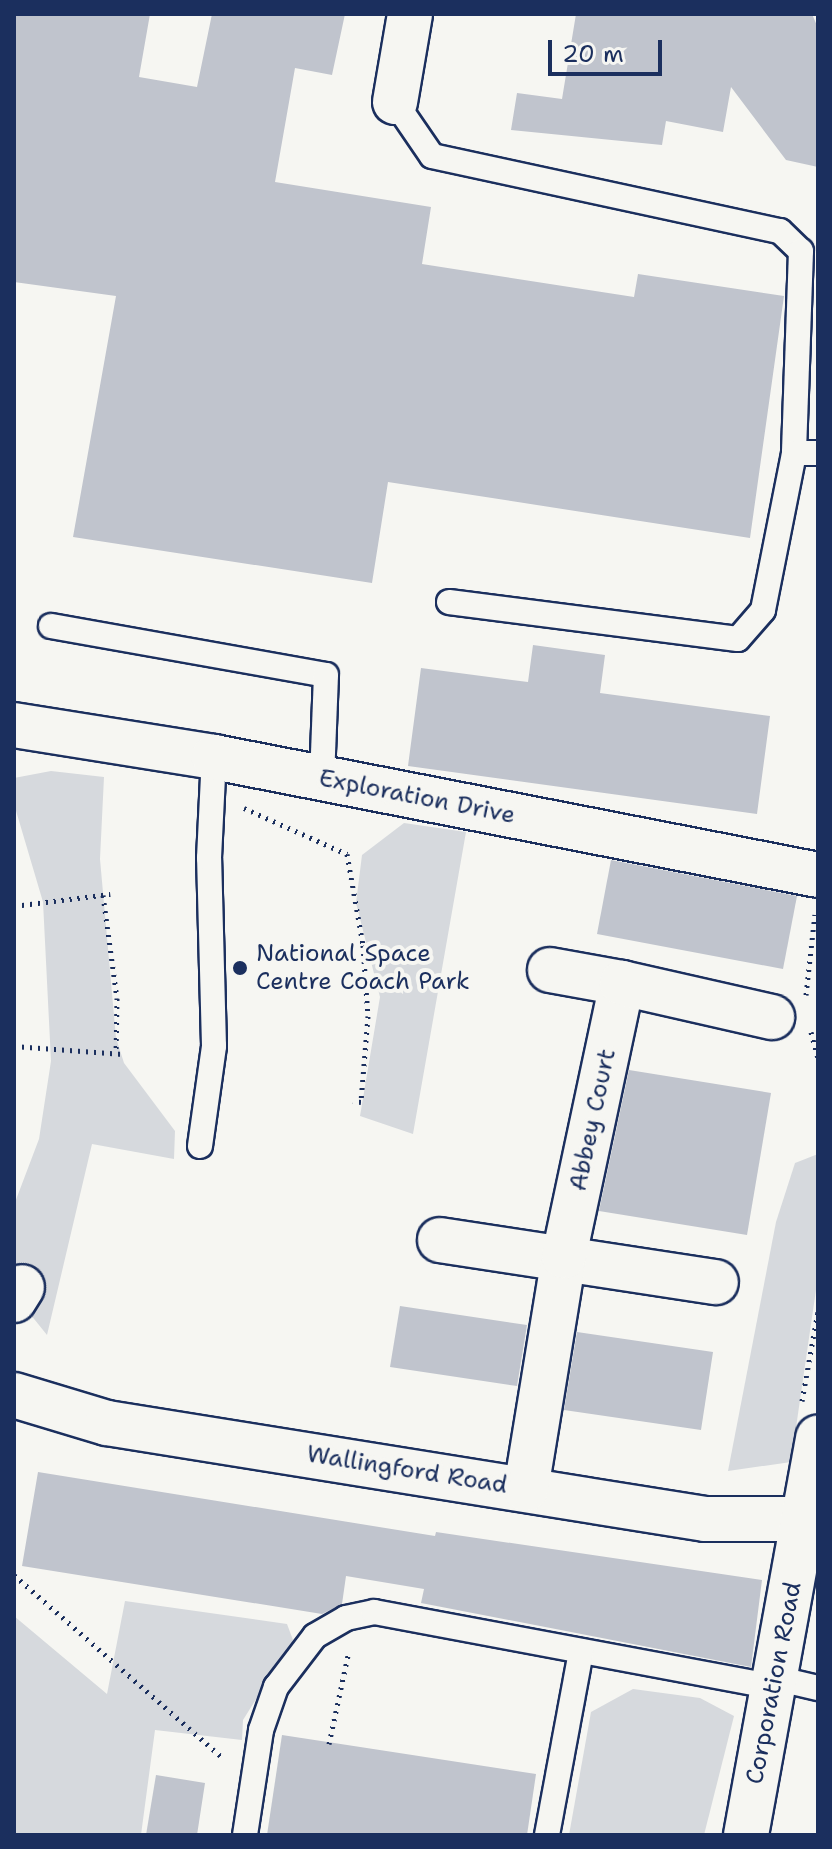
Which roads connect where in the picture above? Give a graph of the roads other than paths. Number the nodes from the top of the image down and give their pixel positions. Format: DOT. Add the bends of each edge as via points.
graph roads {
  1 [pos="410,14"];
  2 [pos="395,102"];
  3 [pos="806,453"];
  4 [pos="449,602"];
  5 [pos="51,626"];
  6 [pos="14,725"];
  7 [pos="212,775"];
  8 [pos="322,778"];
  9 [pos="818,875"];
  10 [pos="550,970"];
  11 [pos="622,983"];
  12 [pos="796,1015"];
  13 [pos="200,1146"];
  14 [pos="440,1240"];
  15 [pos="564,1256"];
  16 [pos="716,1282"];
  17 [pos="14,1395"];
  18 [pos="818,1437"];
  19 [pos="526,1489"];
  20 [pos="805,1519"];
  21 [pos="581,1651"];
  22 [pos="774,1682"];
  23 [pos="818,1688"];
  24 [pos="245,1835"];
  25 [pos="547,1835"];
  26 [pos="746,1835"];
  1 -- 2 [label="street"];
  2 -- 3 [label="lane" via="432,156 780,231 801,251"];
  3 -- 4 [label="lane" via="763,610 738,639"];
  5 -- 8 [label="lane" via="326,675"];
  6 -- 7 [label="street, Exploration Drive"];
  7 -- 8 [label="street, Exploration Drive"];
  7 -- 13 [label="lane" via="214,1046"];
  8 -- 9 [label="street, Exploration Drive"];
  10 -- 11 [label="street"];
  11 -- 12 [label="street"];
  11 -- 15 [label="street, Abbey Court"];
  14 -- 15 [label="street"];
  15 -- 16 [label="street"];
  15 -- 19 [label="street, Abbey Court"];
  17 -- 19 [label="street, Wallingford Road" via="107,1423"];
  18 -- 20 [label="street, Corporation Road"];
  19 -- 20 [label="street, Wallingford Road" via="705,1519"];
  20 -- 22 [label="street, Corporation Road"];
  21 -- 22 [label="lane"];
  21 -- 24 [label="lane" via="374,1612 315,1636 287,1668 261,1730"];
  21 -- 25 [label="lane"];
  22 -- 23 [label="lane"];
  22 -- 26 [label="street, Corporation Road"];
}
